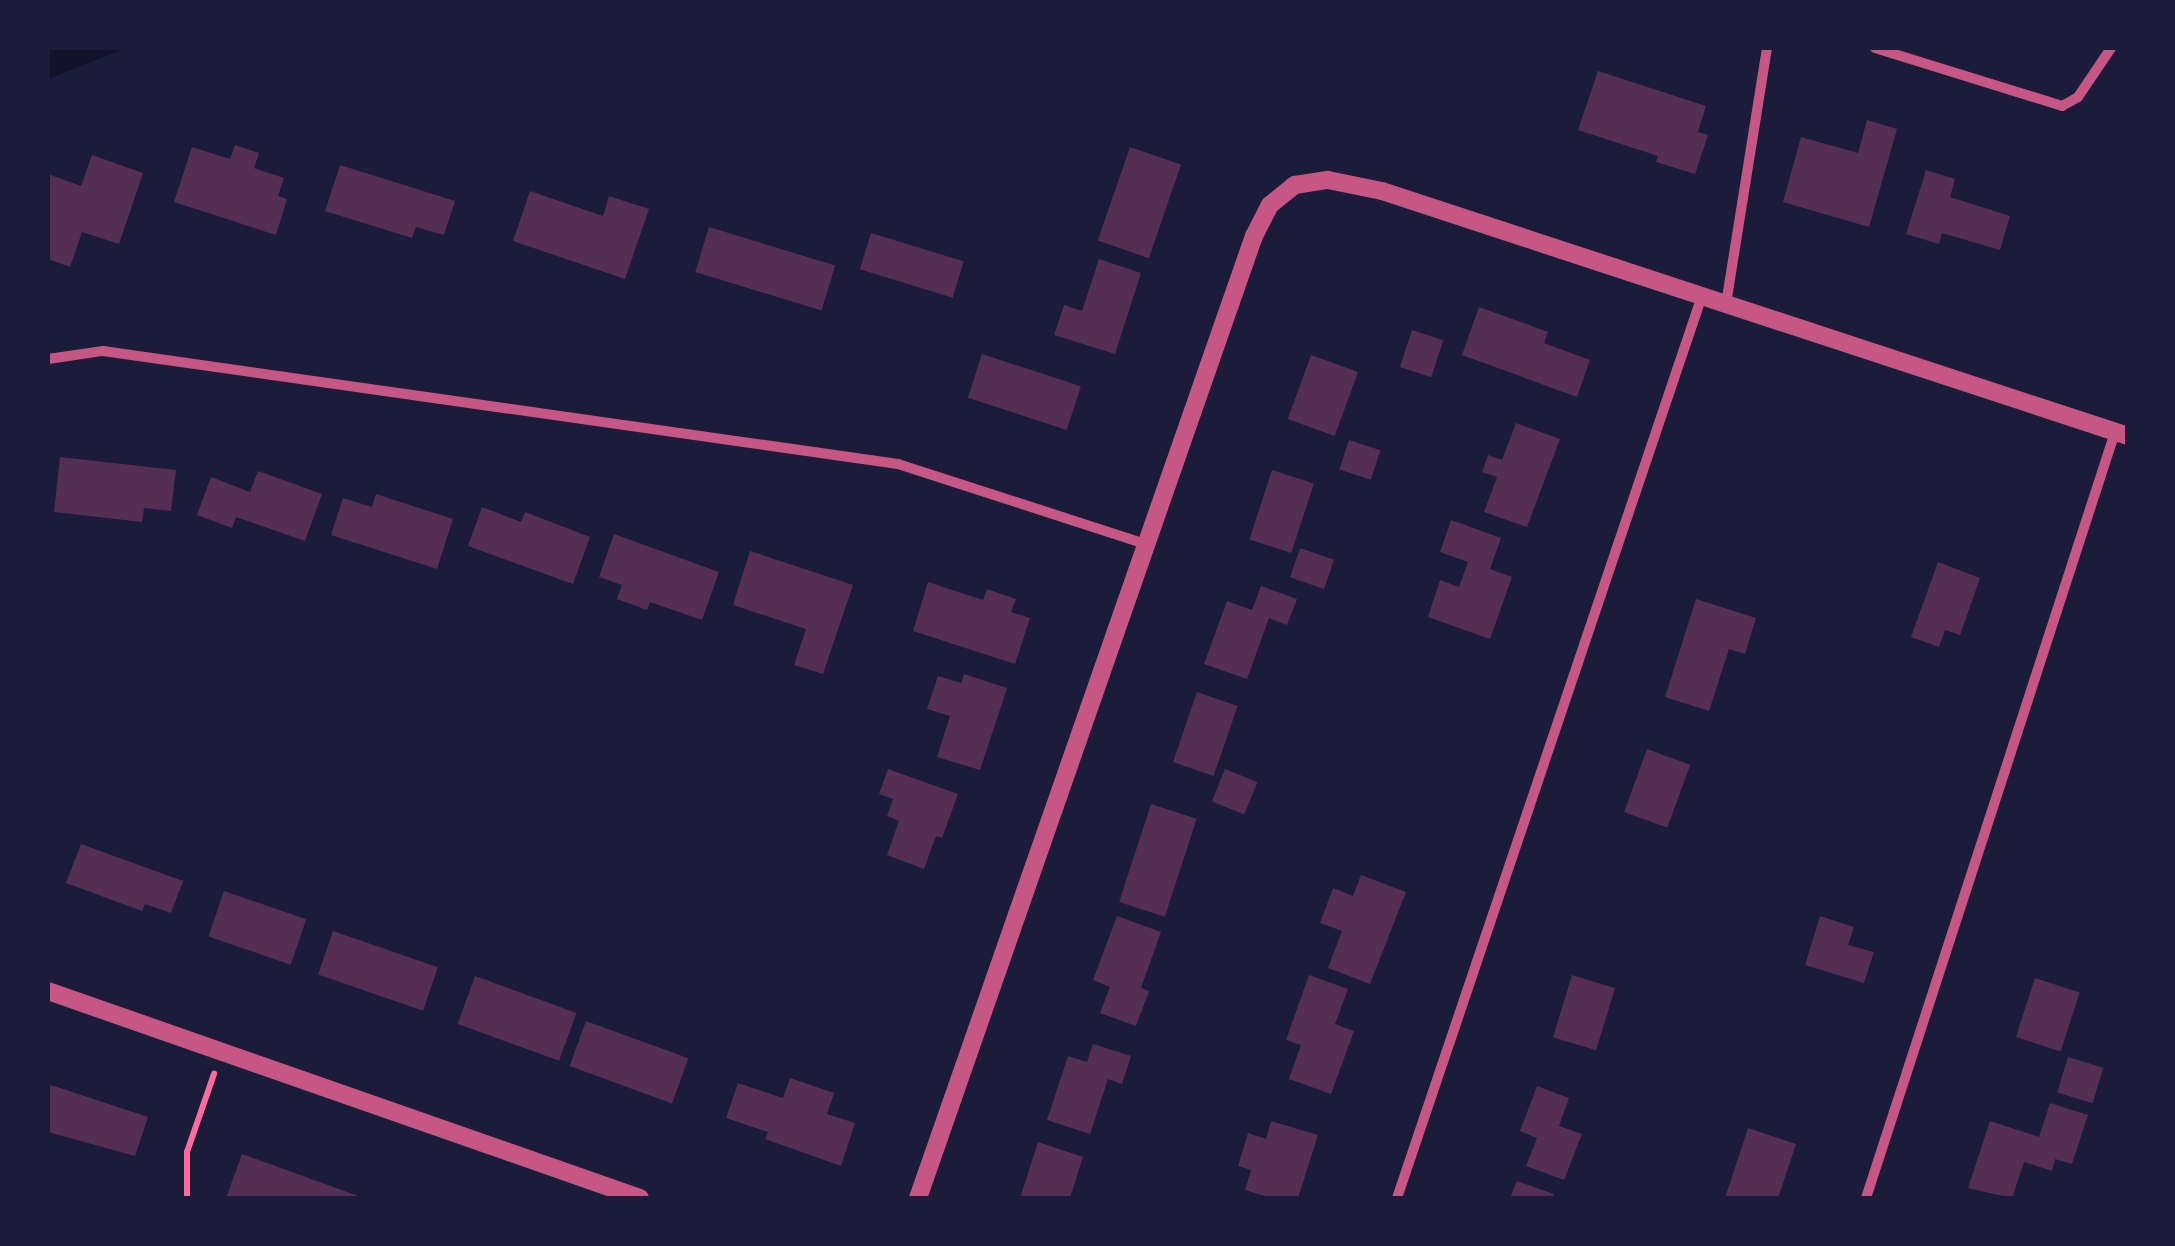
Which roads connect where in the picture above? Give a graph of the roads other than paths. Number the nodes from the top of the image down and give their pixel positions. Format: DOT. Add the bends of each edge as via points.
graph roads {
  1 [pos="1767,48"];
  2 [pos="1874,48"];
  3 [pos="2111,48"];
  4 [pos="1702,296"];
  5 [pos="1726,304"];
  6 [pos="48,359"];
  7 [pos="2122,434"];
  8 [pos="1145,544"];
  9 [pos="48,991"];
  10 [pos="640,1198"];
  11 [pos="918,1198"];
  12 [pos="1397,1198"];
  13 [pos="1866,1198"];
  1 -- 5 [label="street"];
  2 -- 3 [label="street" via="2062,106 2078,96"];
  4 -- 5 [label="street"];
  4 -- 8 [label="street" via="1382,190 1328,180 1294,186 1270,206 1254,236"];
  4 -- 12 [label="street"];
  5 -- 7 [label="street"];
  6 -- 8 [label="street" via="103,351 898,464"];
  7 -- 13 [label="street"];
  8 -- 11 [label="street"];
  9 -- 10 [label="street"];
}
